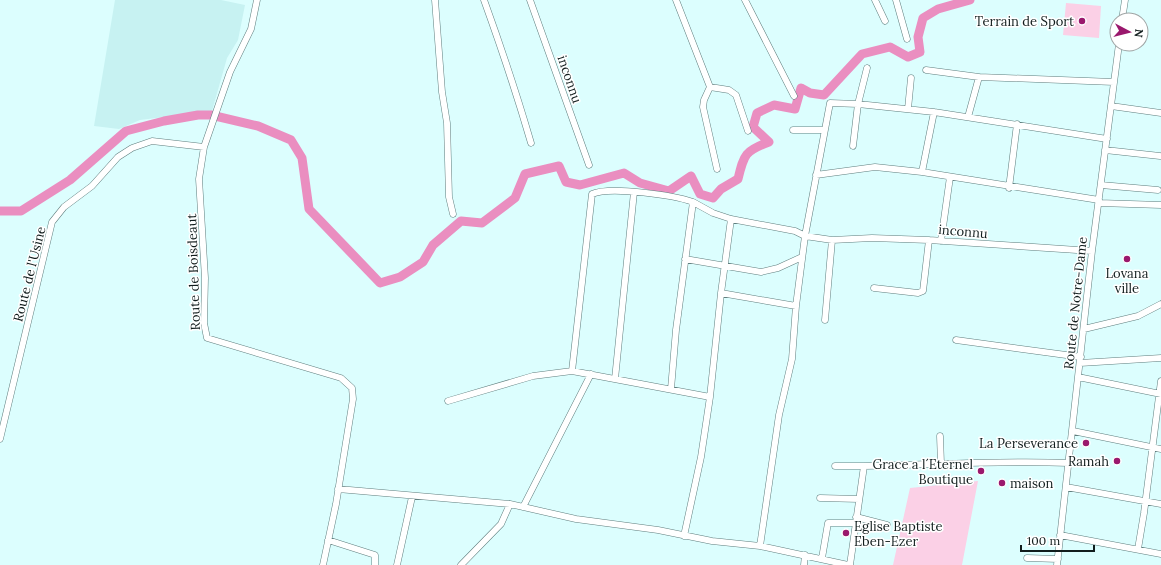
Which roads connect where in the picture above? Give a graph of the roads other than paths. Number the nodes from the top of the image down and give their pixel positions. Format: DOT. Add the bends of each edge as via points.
graph roads {
  1 [pos="257,0"];
  2 [pos="435,0"];
  3 [pos="484,0"];
  4 [pos="530,0"];
  5 [pos="676,0"];
  6 [pos="745,0"];
  7 [pos="875,0"];
  8 [pos="896,0"];
  9 [pos="1125,0"];
  10 [pos="1123,12"];
  11 [pos="885,21"];
  12 [pos="907,39"];
  13 [pos="1118,52"];
  14 [pos="867,68"];
  15 [pos="926,70"];
  16 [pos="978,77"];
  17 [pos="911,78"];
  18 [pos="1114,82"];
  19 [pos="710,86"];
  20 [pos="794,96"];
  21 [pos="858,104"];
  22 [pos="1111,106"];
  23 [pos="908,109"];
  24 [pos="934,112"];
  25 [pos="1161,113"];
  26 [pos="968,117"];
  27 [pos="1017,124"];
  28 [pos="793,130"];
  29 [pos="824,130"];
  30 [pos="748,131"];
  31 [pos="1107,139"];
  32 [pos="531,143"];
  33 [pos="853,146"];
  34 [pos="204,147"];
  35 [pos="1105,150"];
  36 [pos="1160,156"];
  37 [pos="589,165"];
  38 [pos="717,169"];
  39 [pos="922,172"];
  40 [pos="816,175"];
  41 [pos="950,177"];
  42 [pos="1101,185"];
  43 [pos="1009,188"];
  44 [pos="1158,190"];
  45 [pos="634,192"];
  46 [pos="693,202"];
  47 [pos="1099,202"];
  48 [pos="1161,205"];
  49 [pos="454,214"];
  50 [pos="731,219"];
  51 [pos="805,236"];
  52 [pos="832,240"];
  53 [pos="929,240"];
  54 [pos="941,241"];
  55 [pos="1092,251"];
  56 [pos="802,257"];
  57 [pos="684,259"];
  58 [pos="724,266"];
  59 [pos="874,288"];
  60 [pos="721,293"];
  61 [pos="1161,304"];
  62 [pos="796,306"];
  63 [pos="825,320"];
  64 [pos="1084,329"];
  65 [pos="956,340"];
  66 [pos="1161,358"];
  67 [pos="1081,360"];
  68 [pos="572,371"];
  69 [pos="591,374"];
  70 [pos="1078,377"];
  71 [pos="615,378"];
  72 [pos="1161,381"];
  73 [pos="671,389"];
  74 [pos="1160,394"];
  75 [pos="710,397"];
  76 [pos="448,401"];
  77 [pos="1158,423"];
  78 [pos="1073,431"];
  79 [pos="940,436"];
  80 [pos="0,439"];
  81 [pos="1153,448"];
  82 [pos="1161,449"];
  83 [pos="1069,463"];
  84 [pos="941,464"];
  85 [pos="835,466"];
  86 [pos="864,466"];
  87 [pos="1066,487"];
  88 [pos="338,489"];
  89 [pos="412,497"];
  90 [pos="820,498"];
  91 [pos="859,499"];
  92 [pos="1146,501"];
  93 [pos="510,504"];
  94 [pos="1161,504"];
  95 [pos="523,507"];
  96 [pos="856,520"];
  97 [pos="887,525"];
  98 [pos="1060,535"];
  99 [pos="684,536"];
  100 [pos="328,540"];
  101 [pos="760,546"];
  102 [pos="1138,549"];
  103 [pos="1161,554"];
  104 [pos="806,555"];
  105 [pos="822,558"];
  106 [pos="1027,558"];
  107 [pos="1057,562"];
  108 [pos="323,565"];
  109 [pos="375,565"];
  110 [pos="397,565"];
  111 [pos="461,565"];
  112 [pos="804,565"];
  113 [pos="849,565"];
  1 -- 34 [label="street, Route de Boisdeaut" via="251,29 230,72"];
  2 -- 49 [label="street" via="447,123 449,197"];
  3 -- 32 [label="street"];
  4 -- 37 [label="street, inconnu"];
  5 -- 19 [label="street"];
  6 -- 20 [label="street"];
  7 -- 11 [label="street"];
  8 -- 12 [label="street"];
  9 -- 10 [label="street"];
  13 -- 18 [label="street, Route de Notre-Dame"];
  14 -- 21 [label="street"];
  15 -- 16 [label="street"];
  16 -- 18 [label="street"];
  16 -- 26 [label="street"];
  17 -- 23 [label="street"];
  18 -- 22 [label="street, Route de Notre-Dame"];
  19 -- 30 [label="street" via="730,90 736,95"];
  19 -- 38 [label="street" via="703,107"];
  21 -- 23 [label="street"];
  21 -- 29 [label="street" via="830,103"];
  21 -- 33 [label="street"];
  22 -- 25 [label="street"];
  22 -- 31 [label="street, Route de Notre-Dame"];
  23 -- 24 [label="street"];
  24 -- 26 [label="street"];
  24 -- 39 [label="street"];
  26 -- 27 [label="street"];
  27 -- 31 [label="street"];
  27 -- 43 [label="street"];
  28 -- 29 [label="street"];
  29 -- 40 [label="street"];
  31 -- 35 [label="street, Route de Notre-Dame"];
  34 -- 80 [label="street, Route de l'Usine" via="152,141 132,148 118,157 92,186 64,207 52,222"];
  34 -- 88 [label="street, Route de Boisdeaut" via="199,179 205,278 204,323 208,338 327,373 341,378 352,388 353,399"];
  35 -- 36 [label="street"];
  35 -- 42 [label="street, Route de Notre-Dame"];
  39 -- 40 [label="street" via="875,167"];
  39 -- 41 [label="street"];
  40 -- 51 [label="street"];
  41 -- 43 [label="street"];
  41 -- 54 [label="street"];
  42 -- 44 [label="street"];
  42 -- 47 [label="street, Route de Notre-Dame"];
  43 -- 47 [label="street"];
  45 -- 46 [label="street"];
  45 -- 68 [label="street" via="597,192 590,197"];
  45 -- 71 [label="street"];
  46 -- 50 [label="street"];
  46 -- 57 [label="street"];
  47 -- 48 [label="street"];
  47 -- 55 [label="street, Route de Notre-Dame"];
  50 -- 51 [label="street" via="795,231"];
  50 -- 58 [label="street"];
  51 -- 52 [label="street, inconnu"];
  51 -- 56 [label="street"];
  52 -- 53 [label="street, inconnu"];
  52 -- 63 [label="street"];
  53 -- 54 [label="street, inconnu"];
  53 -- 59 [label="street" via="923,291 918,293"];
  54 -- 55 [label="street, inconnu"];
  55 -- 64 [label="street, Route de Notre-Dame"];
  56 -- 58 [label="street" via="767,272"];
  56 -- 62 [label="street"];
  57 -- 58 [label="street"];
  57 -- 73 [label="street"];
  58 -- 60 [label="street"];
  60 -- 62 [label="street"];
  60 -- 75 [label="street"];
  61 -- 64 [label="street" via="1138,316"];
  62 -- 101 [label="street" via="792,359 779,415"];
  64 -- 67 [label="street, Route de Notre-Dame"];
  65 -- 67 [label="street"];
  66 -- 67 [label="street"];
  67 -- 70 [label="street, Route de Notre-Dame"];
  68 -- 69 [label="street"];
  68 -- 76 [label="street" via="533,376"];
  69 -- 71 [label="street"];
  69 -- 95 [label="street"];
  70 -- 74 [label="street"];
  70 -- 78 [label="street, Route de Notre-Dame"];
  71 -- 73 [label="street"];
  72 -- 74 [label="street"];
  73 -- 75 [label="street"];
  74 -- 77 [label="street"];
  75 -- 99 [label="street" via="701,457"];
  77 -- 81 [label="street"];
  78 -- 81 [label="street"];
  78 -- 83 [label="street, Route de Notre-Dame"];
  79 -- 84 [label="street"];
  81 -- 82 [label="street"];
  81 -- 92 [label="street"];
  83 -- 84 [label="street" via="978,461"];
  83 -- 87 [label="street, Route de Notre-Dame"];
  84 -- 86 [label="street"];
  85 -- 86 [label="street"];
  86 -- 91 [label="street"];
  87 -- 92 [label="street"];
  87 -- 98 [label="street, Route de Notre-Dame"];
  88 -- 89 [label="street"];
  88 -- 100 [label="street, Route de Boisdeaut"];
  89 -- 93 [label="street"];
  89 -- 110 [label="street"];
  90 -- 91 [label="street"];
  91 -- 96 [label="street"];
  92 -- 94 [label="street"];
  92 -- 102 [label="street"];
  93 -- 95 [label="street"];
  93 -- 111 [label="street" via="501,524"];
  95 -- 99 [label="street" via="576,519"];
  96 -- 97 [label="street"];
  96 -- 105 [label="street" via="828,523"];
  96 -- 113 [label="street"];
  98 -- 102 [label="street"];
  98 -- 107 [label="street, Route de Notre-Dame"];
  99 -- 101 [label="street"];
  100 -- 108 [label="street, Route de Boisdeaut"];
  100 -- 109 [label="street" via="375,555"];
  101 -- 104 [label="street"];
  102 -- 103 [label="street"];
  104 -- 105 [label="street"];
  104 -- 112 [label="street"];
  105 -- 113 [label="street"];
  106 -- 107 [label="street"];
}
